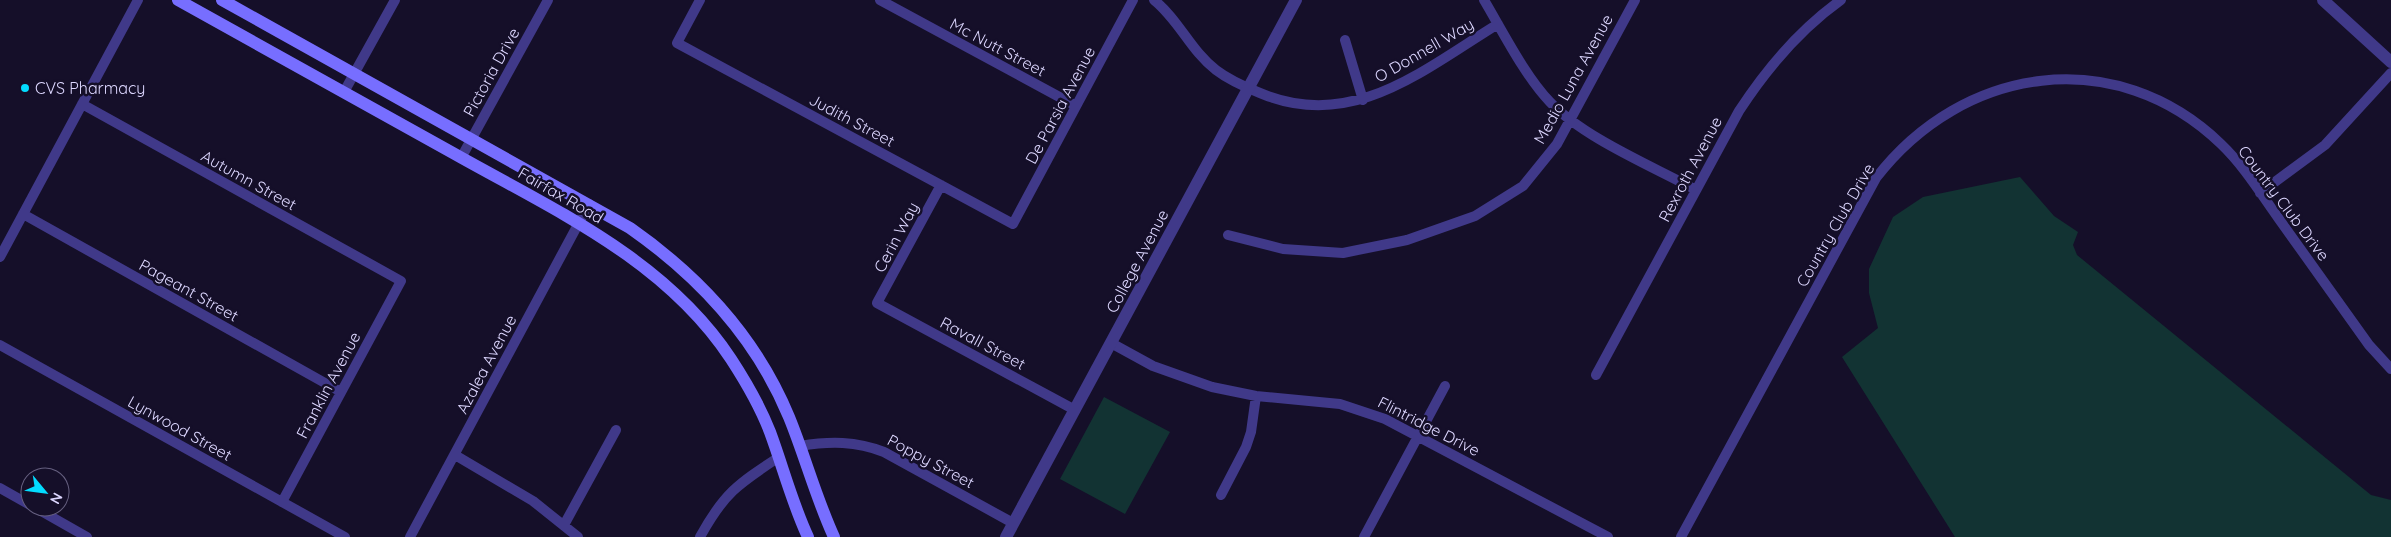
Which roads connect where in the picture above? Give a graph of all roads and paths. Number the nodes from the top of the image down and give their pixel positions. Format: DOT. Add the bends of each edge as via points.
graph roads {
  1 [pos="138,0"];
  2 [pos="178,0"];
  3 [pos="222,0"];
  4 [pos="395,0"];
  5 [pos="548,0"];
  6 [pos="700,0"];
  7 [pos="880,0"];
  8 [pos="1134,0"];
  9 [pos="1154,0"];
  10 [pos="1296,0"];
  11 [pos="1484,0"];
  12 [pos="1635,0"];
  13 [pos="2323,0"];
  14 [pos="1837,1"];
  15 [pos="1498,24"];
  16 [pos="1346,40"];
  17 [pos="2391,62"];
  18 [pos="2391,73"];
  19 [pos="354,74"];
  20 [pos="1248,89"];
  21 [pos="344,92"];
  22 [pos="1363,100"];
  23 [pos="82,104"];
  24 [pos="1076,106"];
  25 [pos="1570,120"];
  26 [pos="472,139"];
  27 [pos="461,158"];
  28 [pos="940,185"];
  29 [pos="1696,190"];
  30 [pos="2260,193"];
  31 [pos="589,204"];
  32 [pos="23,214"];
  33 [pos="578,222"];
  34 [pos="1013,224"];
  35 [pos="1228,234"];
  36 [pos="0,257"];
  37 [pos="401,282"];
  38 [pos="877,303"];
  39 [pos="1110,343"];
  40 [pos="0,345"];
  41 [pos="2391,369"];
  42 [pos="1596,375"];
  43 [pos="1445,386"];
  44 [pos="341,392"];
  45 [pos="1256,396"];
  46 [pos="1075,410"];
  47 [pos="616,430"];
  48 [pos="1418,436"];
  49 [pos="800,446"];
  50 [pos="455,455"];
  51 [pos="779,457"];
  52 [pos="0,488"];
  53 [pos="1221,495"];
  54 [pos="20,499"];
  55 [pos="282,502"];
  56 [pos="52,517"];
  57 [pos="1013,523"];
  58 [pos="564,525"];
  59 [pos="87,537"];
  60 [pos="345,537"];
  61 [pos="410,537"];
  62 [pos="578,537"];
  63 [pos="700,537"];
  64 [pos="808,537"];
  65 [pos="834,537"];
  66 [pos="1006,537"];
  67 [pos="1364,537"];
  68 [pos="1608,537"];
  69 [pos="1681,537"];
  1 -- 23 [label="street"];
  2 -- 21 [label="main road, Fairfax Road"];
  3 -- 19 [label="main road, Fairfax Road"];
  4 -- 19 [label="street"];
  5 -- 26 [label="street, Pictoria Drive"];
  6 -- 28 [label="street, Judith Street" via="677,43"];
  7 -- 24 [label="street, Mc Nutt Street"];
  8 -- 24 [label="street, De Parsia Avenue"];
  9 -- 20 [label="street, O Donnell Way" via="1206,62"];
  10 -- 20 [label="street, College Avenue"];
  11 -- 15 [label="street"];
  12 -- 25 [label="street, Medio Luna Avenue"];
  13 -- 17 [label="street"];
  14 -- 29 [label="street, Rexroth Avenue" via="1787,48 1757,84"];
  15 -- 22 [label="street, O Donnell Way" via="1392,88"];
  15 -- 25 [label="street" via="1548,101"];
  16 -- 22 [label="street"];
  18 -- 30 [label="street" via="2325,145"];
  19 -- 21 [label="street"];
  19 -- 26 [label="main road, Fairfax Road"];
  20 -- 22 [label="street, O Donnell Way" via="1306,106"];
  20 -- 39 [label="street, College Avenue"];
  21 -- 27 [label="main road, Fairfax Road"];
  23 -- 32 [label="street"];
  23 -- 37 [label="street, Autumn Street"];
  24 -- 34 [label="street, De Parsia Avenue"];
  25 -- 29 [label="street"];
  25 -- 35 [label="street, Medio Luna Avenue" via="1557,144 1523,186 1475,216 1408,240 1343,253 1283,249"];
  26 -- 27 [label="street, Pictoria Drive"];
  26 -- 31 [label="main road, Fairfax Road"];
  27 -- 33 [label="main road, Fairfax Road"];
  28 -- 34 [label="street, Judith Street"];
  28 -- 38 [label="street, Cerin Way"];
  29 -- 42 [label="street, Rexroth Avenue"];
  30 -- 41 [label="street, Country Club Drive" via="2369,345"];
  30 -- 69 [label="street, Country Club Drive" via="2238,162 2204,129 2164,104 2120,87 2069,80 2022,84 1980,95 1942,115 1907,142 1876,178"];
  31 -- 33 [label="street, Azalea Avenue"];
  31 -- 49 [label="main road, Fairfax Road" via="659,248 712,295 764,366"];
  32 -- 36 [label="street"];
  32 -- 44 [label="street, Pageant Street"];
  33 -- 50 [label="street, Azalea Avenue"];
  33 -- 51 [label="main road, Fairfax Road" via="644,266 695,313 745,381"];
  37 -- 44 [label="street, Franklin Avenue"];
  38 -- 46 [label="street, Ravall Street"];
  39 -- 45 [label="street, Flintridge Drive" via="1182,378"];
  39 -- 46 [label="street, College Avenue"];
  40 -- 55 [label="street, Lynwood Street"];
  43 -- 48 [label="street"];
  44 -- 55 [label="street, Franklin Avenue"];
  45 -- 48 [label="street, Flintridge Drive" via="1340,404 1384,419"];
  45 -- 53 [label="street" via="1246,447"];
  46 -- 57 [label="street, College Avenue"];
  47 -- 58 [label="street"];
  48 -- 67 [label="street"];
  48 -- 68 [label="street, Flintridge Drive"];
  49 -- 57 [label="street, Poppy Street" via="837,442 869,446"];
  49 -- 65 [label="main road, Fairfax Road" via="812,487"];
  50 -- 58 [label="street" via="511,487"];
  50 -- 61 [label="street, Azalea Avenue"];
  51 -- 63 [label="street" via="733,488"];
  51 -- 64 [label="main road, Fairfax Road"];
  52 -- 54 [label="street"];
  55 -- 60 [label="street, Lynwood Street"];
  56 -- 59 [label="street"];
  57 -- 66 [label="street, College Avenue"];
  58 -- 62 [label="street"];
}
